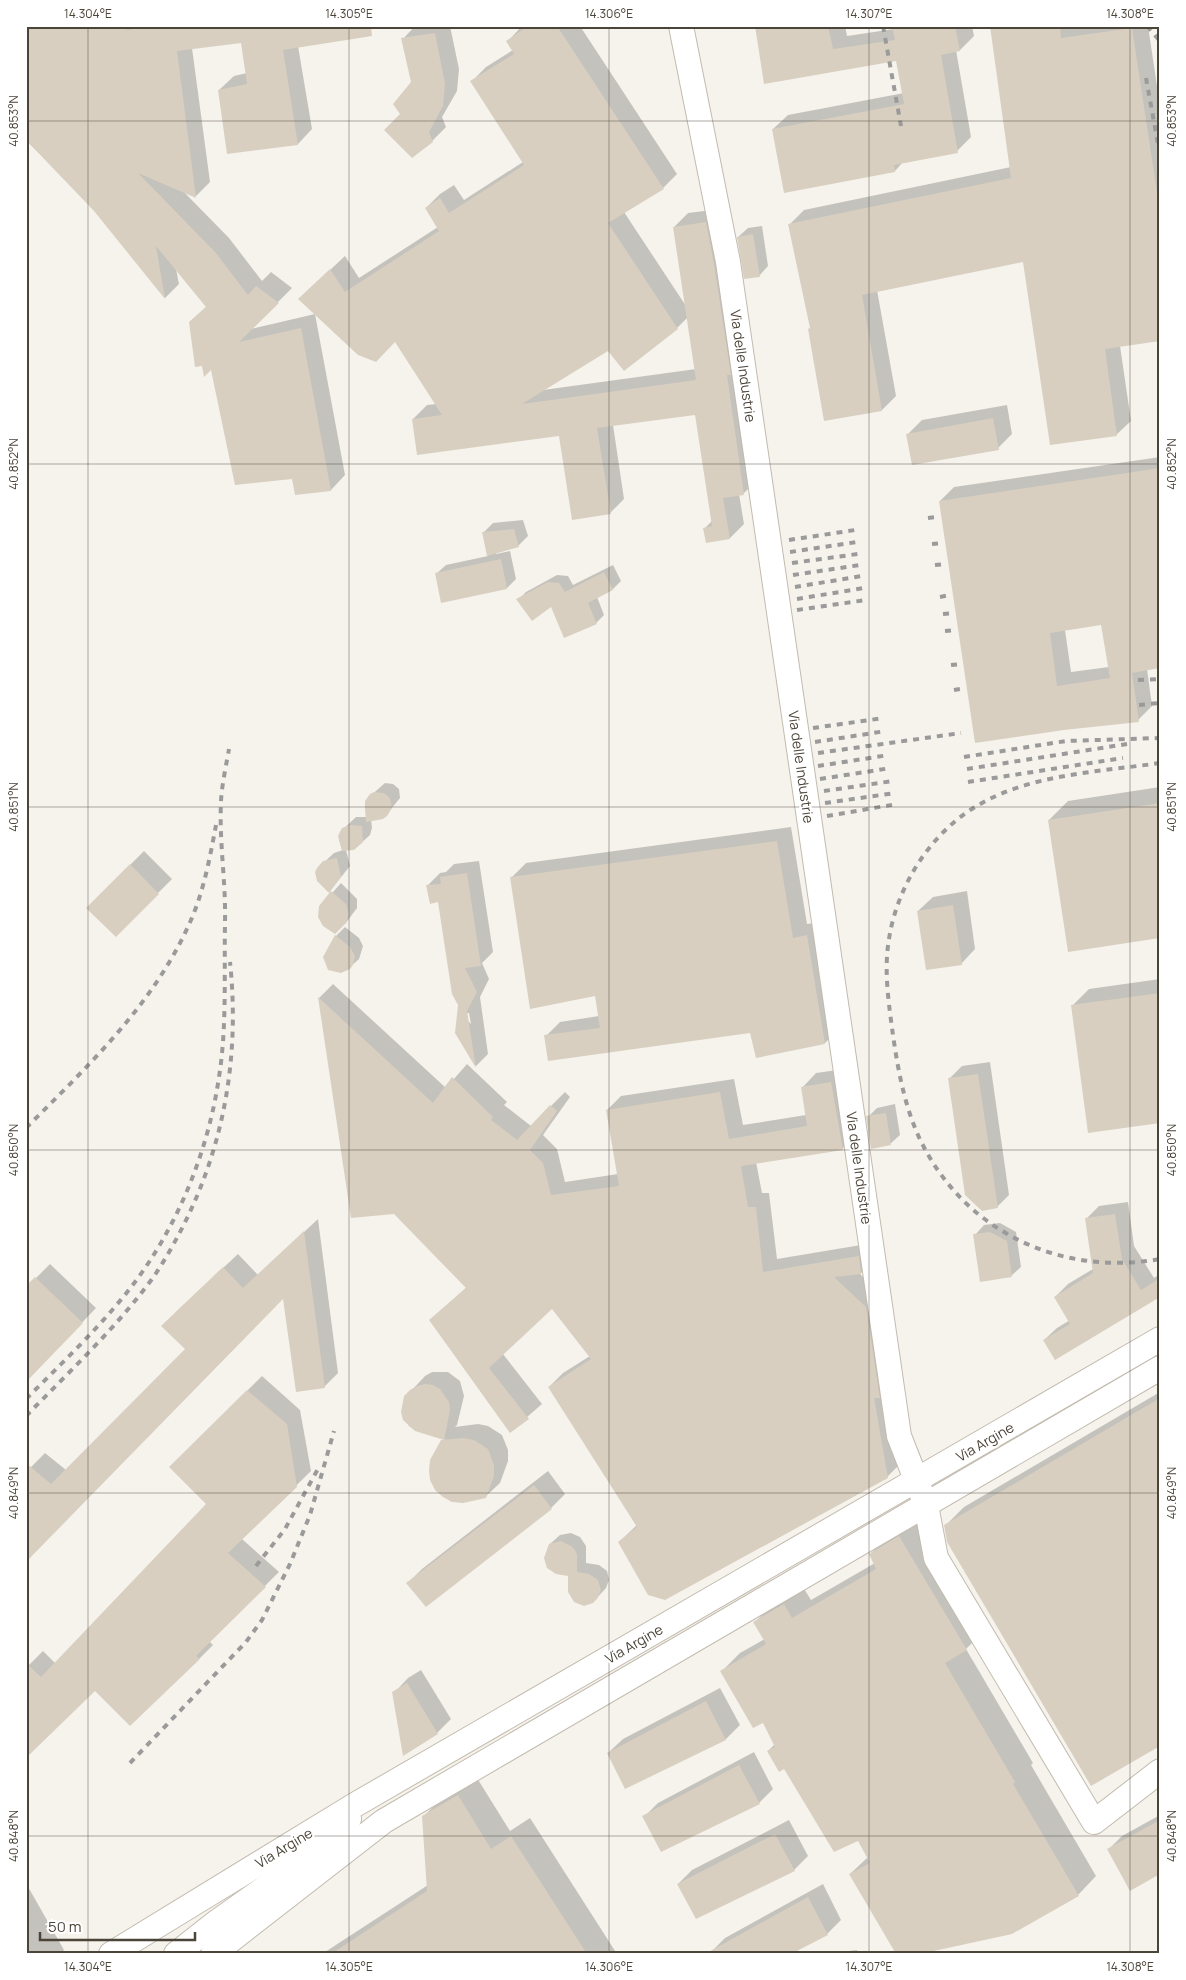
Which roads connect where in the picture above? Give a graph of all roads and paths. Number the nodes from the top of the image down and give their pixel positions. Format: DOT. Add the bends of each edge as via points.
graph roads {
  1 [pos="681,26"];
  2 [pos="1160,1339"];
  3 [pos="1160,1368"];
  4 [pos="917,1482"];
  5 [pos="926,1505"];
  6 [pos="1160,1771"];
  7 [pos="375,1794"];
  8 [pos="111,1954"];
  9 [pos="176,1954"];
  10 [pos="212,1954"];
  1 -- 4 [label="street, Via delle Industrie" via="728,262 895,1417"];
  2 -- 4 [label="street, Via Argine"];
  3 -- 5 [label="street, Via Argine"];
  4 -- 5 [label="street, Via delle Industrie"];
  4 -- 7 [label="street, Via Argine"];
  5 -- 6 [label="street, Via delle Industrie" via="936,1558 1094,1822"];
  5 -- 10 [label="street, Via Argine" via="384,1821"];
  7 -- 8 [label="street, Via Argine"];
  7 -- 9 [label="street" via="317,1851"];
}
